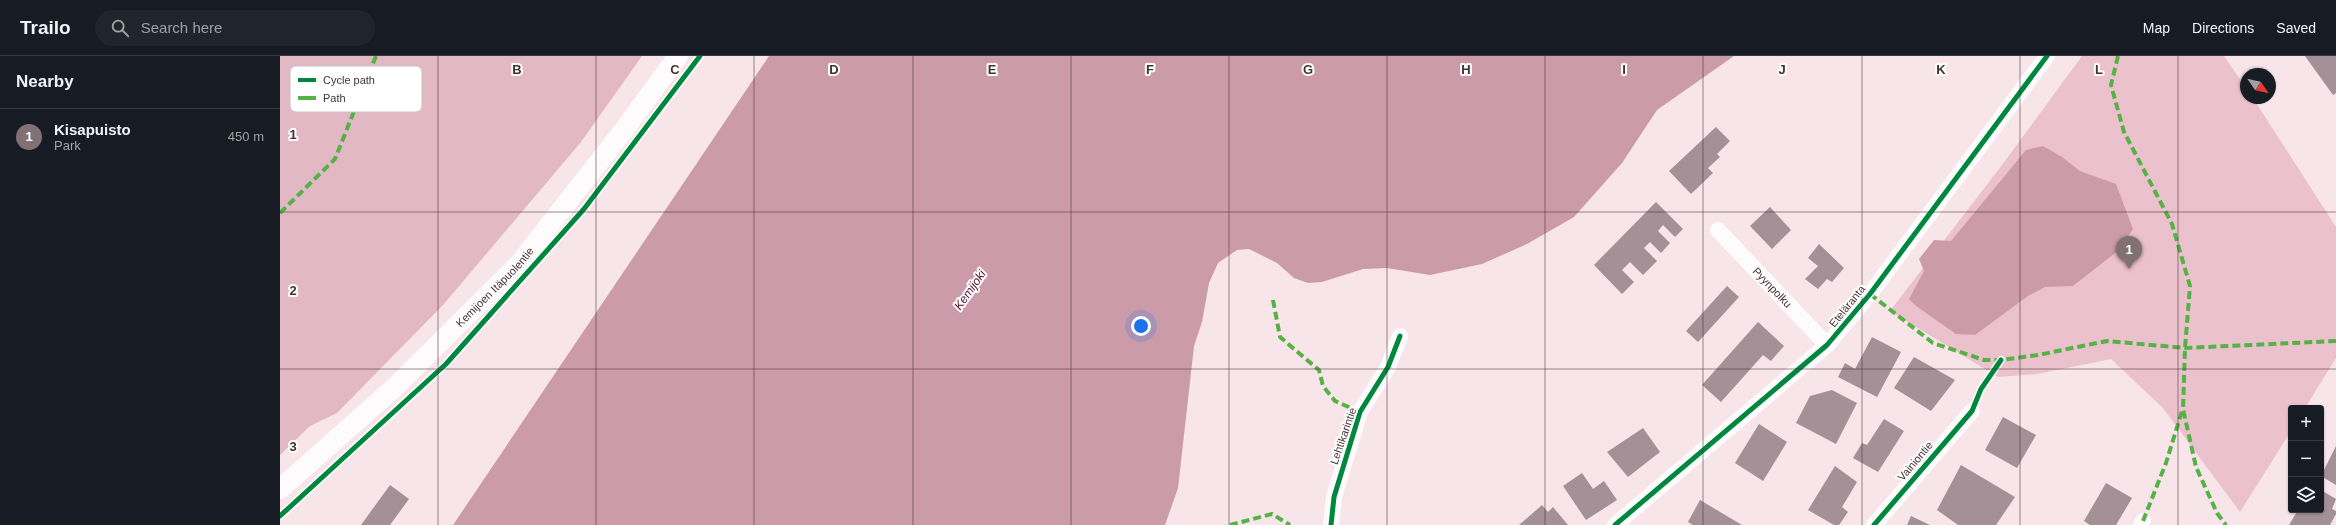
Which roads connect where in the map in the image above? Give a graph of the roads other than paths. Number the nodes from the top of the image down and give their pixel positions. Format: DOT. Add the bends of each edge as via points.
graph roads {
  1 [pos="678,56"];
  2 [pos="2047,56"];
  3 [pos="1718,230"];
  4 [pos="1400,336"];
  5 [pos="1827,345"];
  6 [pos="1972,410"];
  7 [pos="280,489"];
  8 [pos="1331,525"];
  9 [pos="1615,525"];
  10 [pos="1874,525"];
  1 -- 7 [label="main road, Kemijoen Itäpuolentie" via="624,130 519,264 394,388"];
  2 -- 5 [label="street, Eteläranta" via="1870,294"];
  3 -- 5 [label="street, Pyynpolku"];
  4 -- 8 [label="street, Lehtikarintie" via="1388,367 1360,412 1334,497"];
  5 -- 9 [label="street, Eteläranta"];
  6 -- 10 [label="street, Vainiontie"];
}
